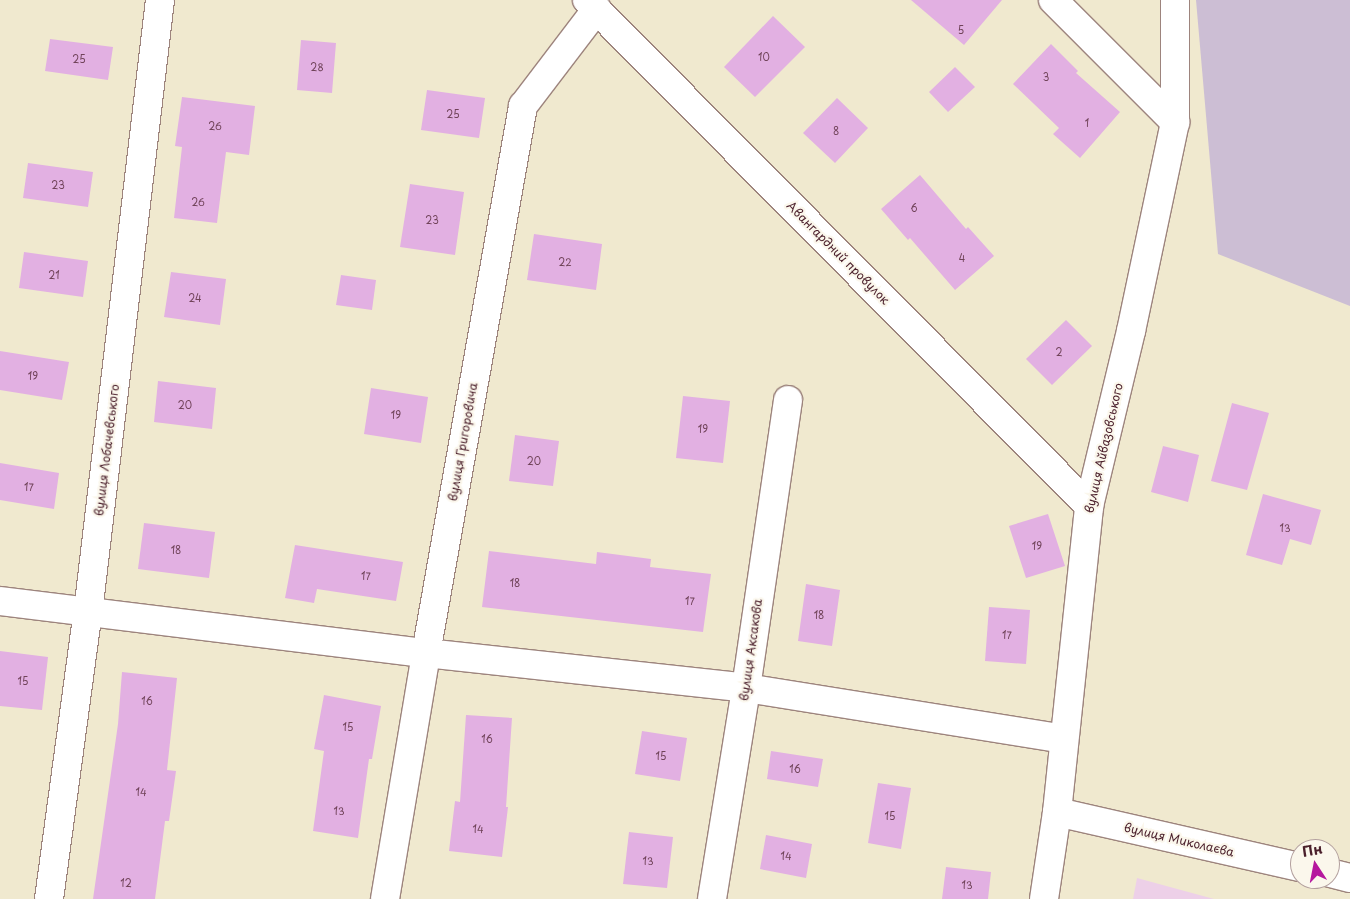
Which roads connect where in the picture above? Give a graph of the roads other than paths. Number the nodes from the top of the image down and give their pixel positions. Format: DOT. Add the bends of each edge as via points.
graph roads {
  1 [pos="160,0"];
  2 [pos="1053,0"];
  3 [pos="1175,0"];
  4 [pos="592,5"];
  5 [pos="1175,122"];
  6 [pos="788,400"];
  7 [pos="1089,506"];
  8 [pos="0,601"];
  9 [pos="88,612"];
  10 [pos="426,653"];
  11 [pos="746,688"];
  12 [pos="1064,739"];
  13 [pos="1057,812"];
  14 [pos="1290,865"];
  15 [pos="50,899"];
  16 [pos="385,899"];
  17 [pos="712,899"];
  18 [pos="1044,899"];
  1 -- 9 [label="street, вулиця Лобачевського"];
  2 -- 5 [label="street"];
  3 -- 5 [label="street, вулиця Айвазовського"];
  4 -- 7 [label="street, Авангардний провулок"];
  4 -- 10 [label="street, вулиця Григоровича" via="523,106"];
  5 -- 7 [label="street, вулиця Айвазовського" via="1131,331"];
  6 -- 11 [label="street, вулиця Аксакова"];
  7 -- 12 [label="street, вулиця Айвазовського"];
  8 -- 9 [label="street"];
  9 -- 10 [label="street"];
  9 -- 15 [label="street, вулиця Лобачевського"];
  10 -- 11 [label="street"];
  10 -- 16 [label="street, вулиця Григоровича"];
  11 -- 12 [label="street"];
  11 -- 17 [label="street, вулиця Аксакова"];
  12 -- 13 [label="street, вулиця Айвазовського"];
  13 -- 14 [label="street, вулиця Миколаєва"];
  13 -- 18 [label="street, вулиця Айвазовського"];
}
